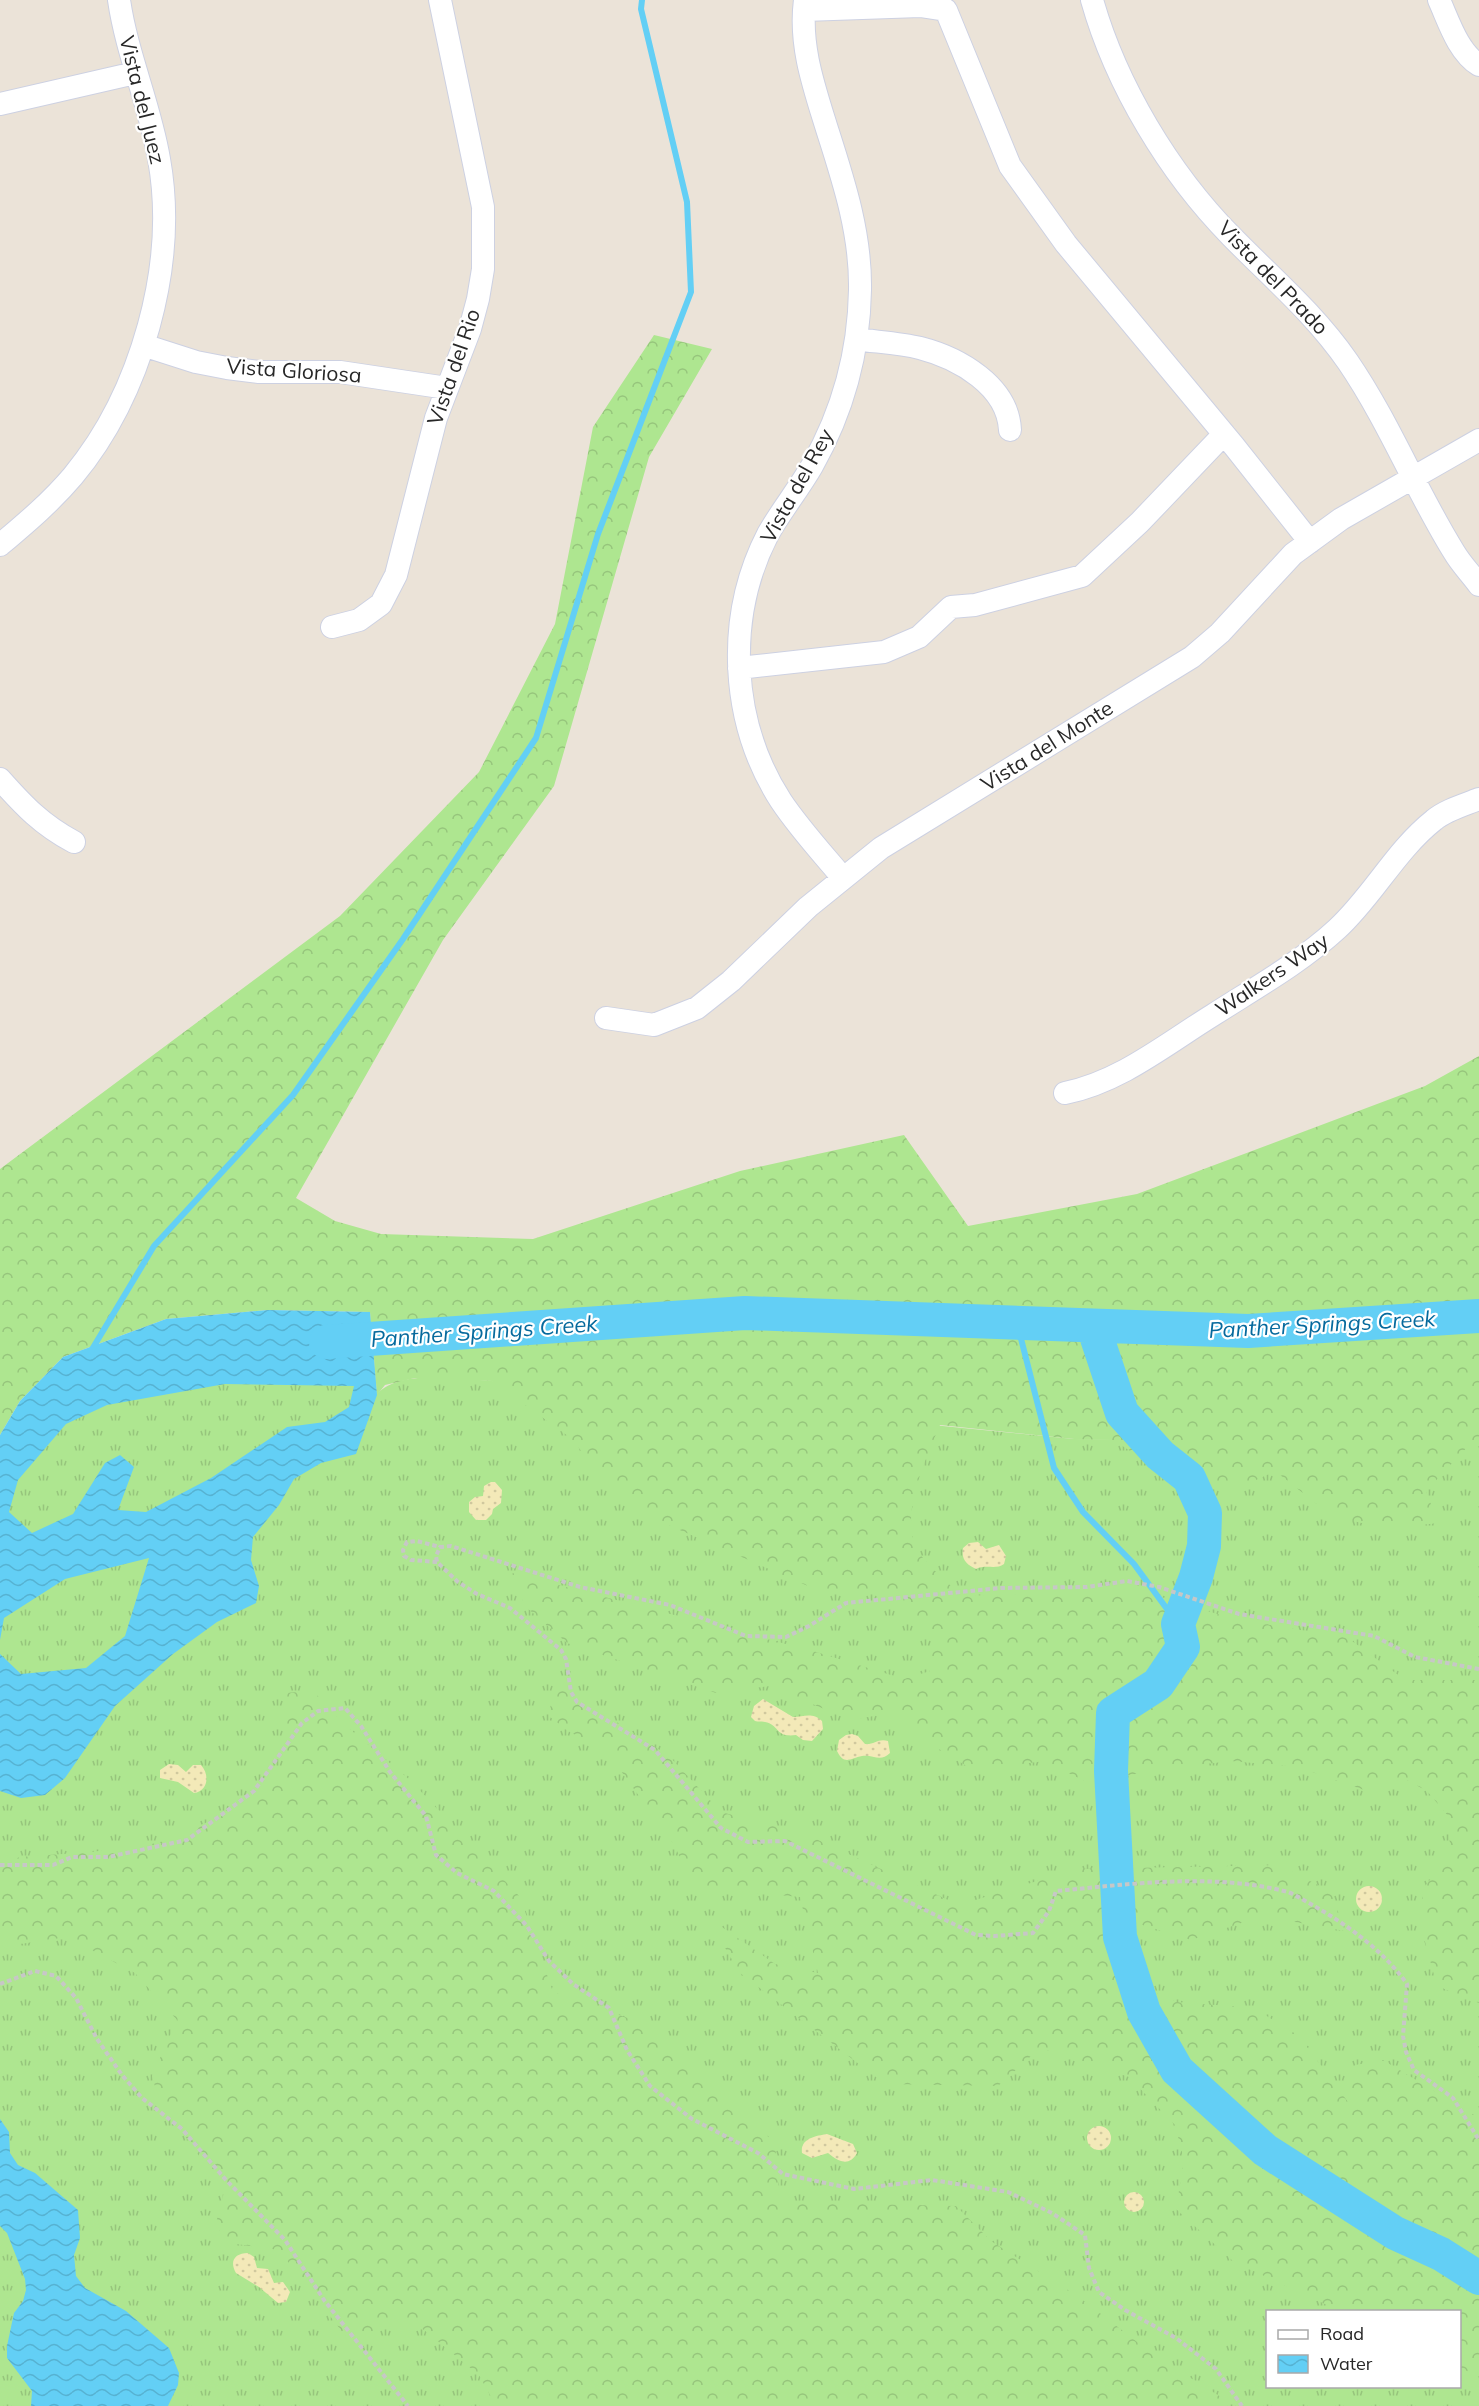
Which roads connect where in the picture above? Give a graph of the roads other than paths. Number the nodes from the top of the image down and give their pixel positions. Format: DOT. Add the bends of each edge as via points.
graph roads {
  1 [pos="119,0"];
  2 [pos="440,0"];
  3 [pos="1092,0"];
  4 [pos="1439,0"];
  5 [pos="804,5"];
  6 [pos="1479,65"];
  7 [pos="135,73"];
  8 [pos="0,104"];
  9 [pos="856,339"];
  10 [pos="142,345"];
  11 [pos="447,388"];
  12 [pos="1010,430"];
  13 [pos="1224,434"];
  14 [pos="1479,440"];
  15 [pos="1414,477"];
  16 [pos="1310,542"];
  17 [pos="0,545"];
  18 [pos="1479,585"];
  19 [pos="332,627"];
  20 [pos="739,668"];
  21 [pos="0,779"];
  22 [pos="1479,799"];
  23 [pos="74,842"];
  24 [pos="843,878"];
  25 [pos="606,1018"];
  26 [pos="1065,1093"];
  1 -- 7 [label="street, Vista del Juez"];
  2 -- 11 [label="street, Vista del Rio" via="483,207 485,238 478,299"];
  3 -- 15 [label="street, Vista del Prado" via="1125,84 1186,184 1229,235 1317,321 1365,388"];
  4 -- 6 [label="street" via="1461,47"];
  5 -- 9 [label="street, Vista del Rey" via="803,38 812,81 853,217 859,254"];
  5 -- 13 [label="street" via="920,6 946,10 1010,166 1066,244"];
  7 -- 8 [label="street"];
  7 -- 10 [label="street, Vista del Juez" via="151,119 164,201 158,289"];
  9 -- 12 [label="street" via="918,348 951,360 982,378 1001,399 1010,416"];
  9 -- 20 [label="street, Vista del Rey" via="842,400 828,434 757,558 742,612"];
  10 -- 11 [label="street, Vista Gloriosa" via="227,368 340,372"];
  10 -- 17 [label="street, Vista del Juez" via="119,405 98,441 46,505"];
  11 -- 19 [label="street, Vista del Rio" via="420,474 396,575 381,604 359,620"];
  13 -- 16 [label="street"];
  13 -- 20 [label="street" via="1082,576 975,605 951,607 919,637 884,652"];
  14 -- 15 [label="street, Vista del Monte"];
  15 -- 16 [label="street, Vista del Monte" via="1341,519"];
  15 -- 18 [label="street, Vista del Prado" via="1454,554"];
  16 -- 24 [label="street, Vista del Monte" via="1293,554 1220,633 1192,657 881,848"];
  20 -- 24 [label="street, Vista del Rey" via="747,723 766,775 796,822"];
  21 -- 23 [label="street" via="29,813"];
  22 -- 26 [label="street, Walkers Way" via="1435,819 1398,854 1338,928 1300,960 1119,1075"];
  24 -- 25 [label="street, Vista del Monte" via="697,1008 654,1025"];
}
